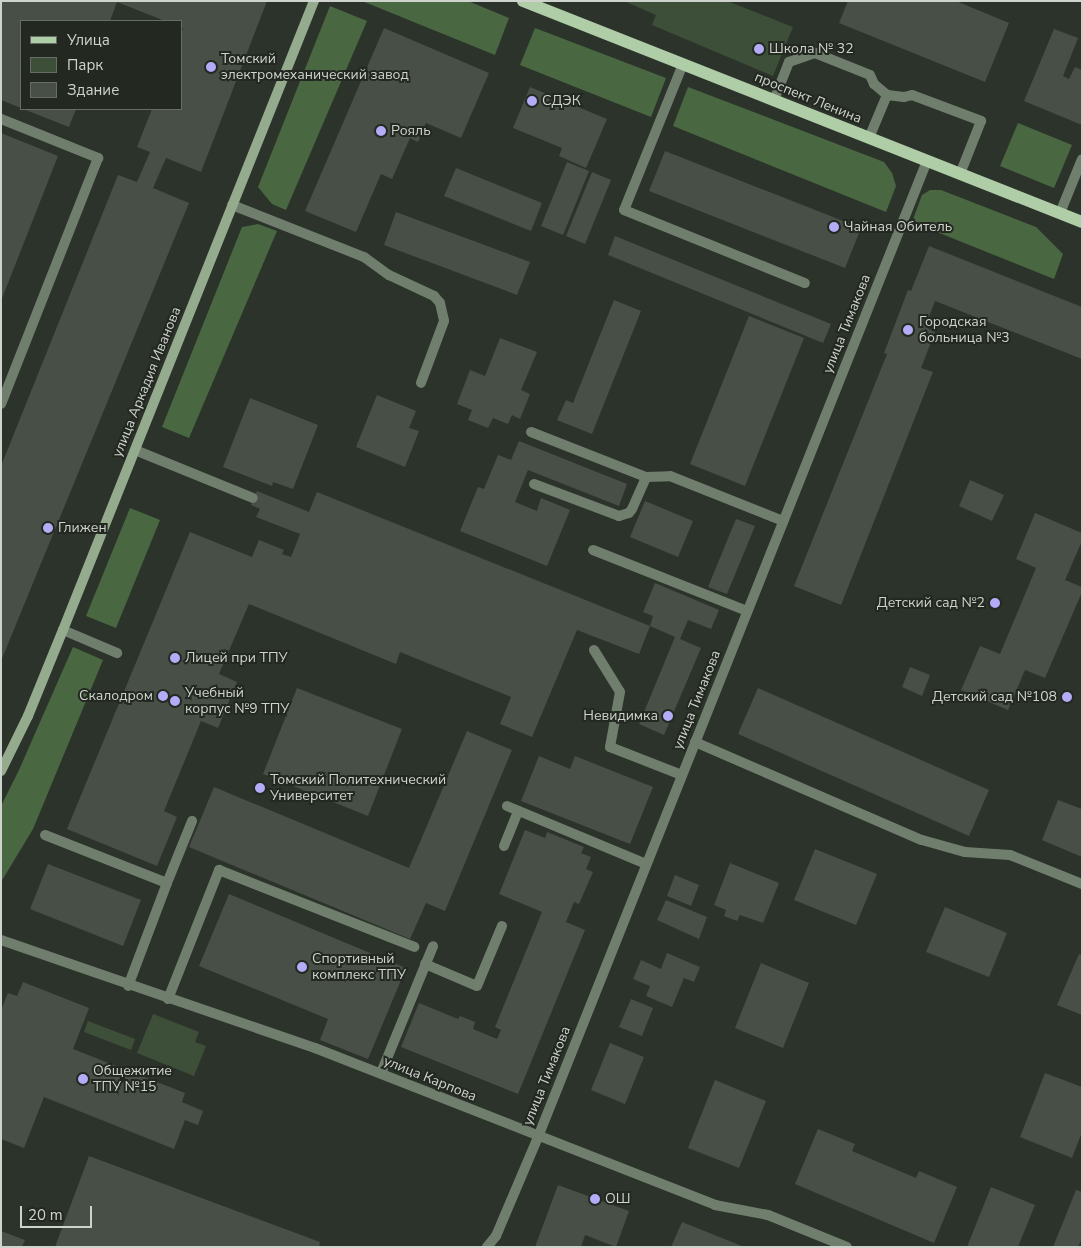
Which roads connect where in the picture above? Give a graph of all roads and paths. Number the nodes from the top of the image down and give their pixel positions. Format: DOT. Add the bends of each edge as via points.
graph roads {
  1 [pos="314,1"];
  2 [pos="523,1"];
  3 [pos="683,64"];
  4 [pos="887,95"];
  5 [pos="774,100"];
  6 [pos="1,119"];
  7 [pos="870,138"];
  8 [pos="1082,159"];
  9 [pos="927,161"];
  10 [pos="960,174"];
  11 [pos="232,205"];
  12 [pos="1060,213"];
  13 [pos="1082,222"];
  14 [pos="805,283"];
  15 [pos="421,383"];
  16 [pos="1,404"];
  17 [pos="530,432"];
  18 [pos="135,450"];
  19 [pos="646,477"];
  20 [pos="534,484"];
  21 [pos="253,498"];
  22 [pos="783,521"];
  23 [pos="593,550"];
  24 [pos="747,611"];
  25 [pos="63,630"];
  26 [pos="594,650"];
  27 [pos="117,652"];
  28 [pos="695,742"];
  29 [pos="4,760"];
  30 [pos="1,771"];
  31 [pos="682,775"];
  32 [pos="507,806"];
  33 [pos="518,811"];
  34 [pos="192,821"];
  35 [pos="44,835"];
  36 [pos="504,846"];
  37 [pos="646,864"];
  38 [pos="167,884"];
  39 [pos="1082,884"];
  40 [pos="502,926"];
  41 [pos="1,940"];
  42 [pos="433,946"];
  43 [pos="414,947"];
  44 [pos="425,964"];
  45 [pos="128,986"];
  46 [pos="168,999"];
  47 [pos="381,1073"];
  48 [pos="538,1137"];
  49 [pos="487,1247"];
  50 [pos="847,1247"];
  1 -- 11 [label="street, улица Аркадия Иванова"];
  2 -- 3 [label="main road, проспект Ленина"];
  3 -- 5 [label="main road, проспект Ленина"];
  3 -- 14 [label="street" via="624,210"];
  4 -- 5 [label="street" via="874,84 870,75 815,53 789,62"];
  4 -- 7 [label="street"];
  4 -- 10 [label="street" via="912,95 981,121"];
  5 -- 7 [label="main road, проспект Ленина"];
  6 -- 16 [label="street" via="98,158"];
  7 -- 9 [label="main road, проспект Ленина"];
  8 -- 12 [label="street"];
  9 -- 10 [label="main road, проспект Ленина"];
  9 -- 22 [label="street, улица Тимакова"];
  10 -- 12 [label="main road, проспект Ленина"];
  11 -- 15 [label="street" via="364,257 389,275 434,296 440,303 444,321"];
  11 -- 18 [label="street, улица Аркадия Иванова"];
  12 -- 13 [label="main road, проспект Ленина"];
  17 -- 19 [label="street"];
  18 -- 21 [label="street"];
  18 -- 25 [label="street, улица Аркадия Иванова"];
  19 -- 20 [label="street" via="632,509 619,516"];
  19 -- 22 [label="street" via="670,476"];
  22 -- 24 [label="street, улица Тимакова"];
  23 -- 24 [label="street"];
  24 -- 28 [label="street, улица Тимакова"];
  25 -- 27 [label="street"];
  25 -- 29 [label="street, улица Аркадия Иванова"];
  26 -- 31 [label="street" via="620,692 610,747"];
  28 -- 31 [label="street, улица Тимакова"];
  28 -- 39 [label="street" via="922,840 965,852 1010,855"];
  29 -- 30 [label="street, улица Аркадия Иванова"];
  31 -- 37 [label="street, улица Тимакова"];
  32 -- 33 [label="street"];
  33 -- 36 [label="street"];
  33 -- 37 [label="street"];
  34 -- 38 [label="street"];
  35 -- 38 [label="street"];
  37 -- 48 [label="street, улица Тимакова"];
  38 -- 45 [label="street"];
  40 -- 44 [label="street" via="477,986"];
  41 -- 45 [label="street, улица Карпова"];
  42 -- 44 [label="street"];
  43 -- 46 [label="street" via="219,870"];
  44 -- 47 [label="street"];
  45 -- 46 [label="street, улица Карпова"];
  46 -- 47 [label="street, улица Карпова"];
  47 -- 48 [label="street, улица Карпова"];
  48 -- 49 [label="street, улица Тимакова" via="496,1236"];
  48 -- 50 [label="street, улица Карпова" via="715,1205 768,1215"];
}
